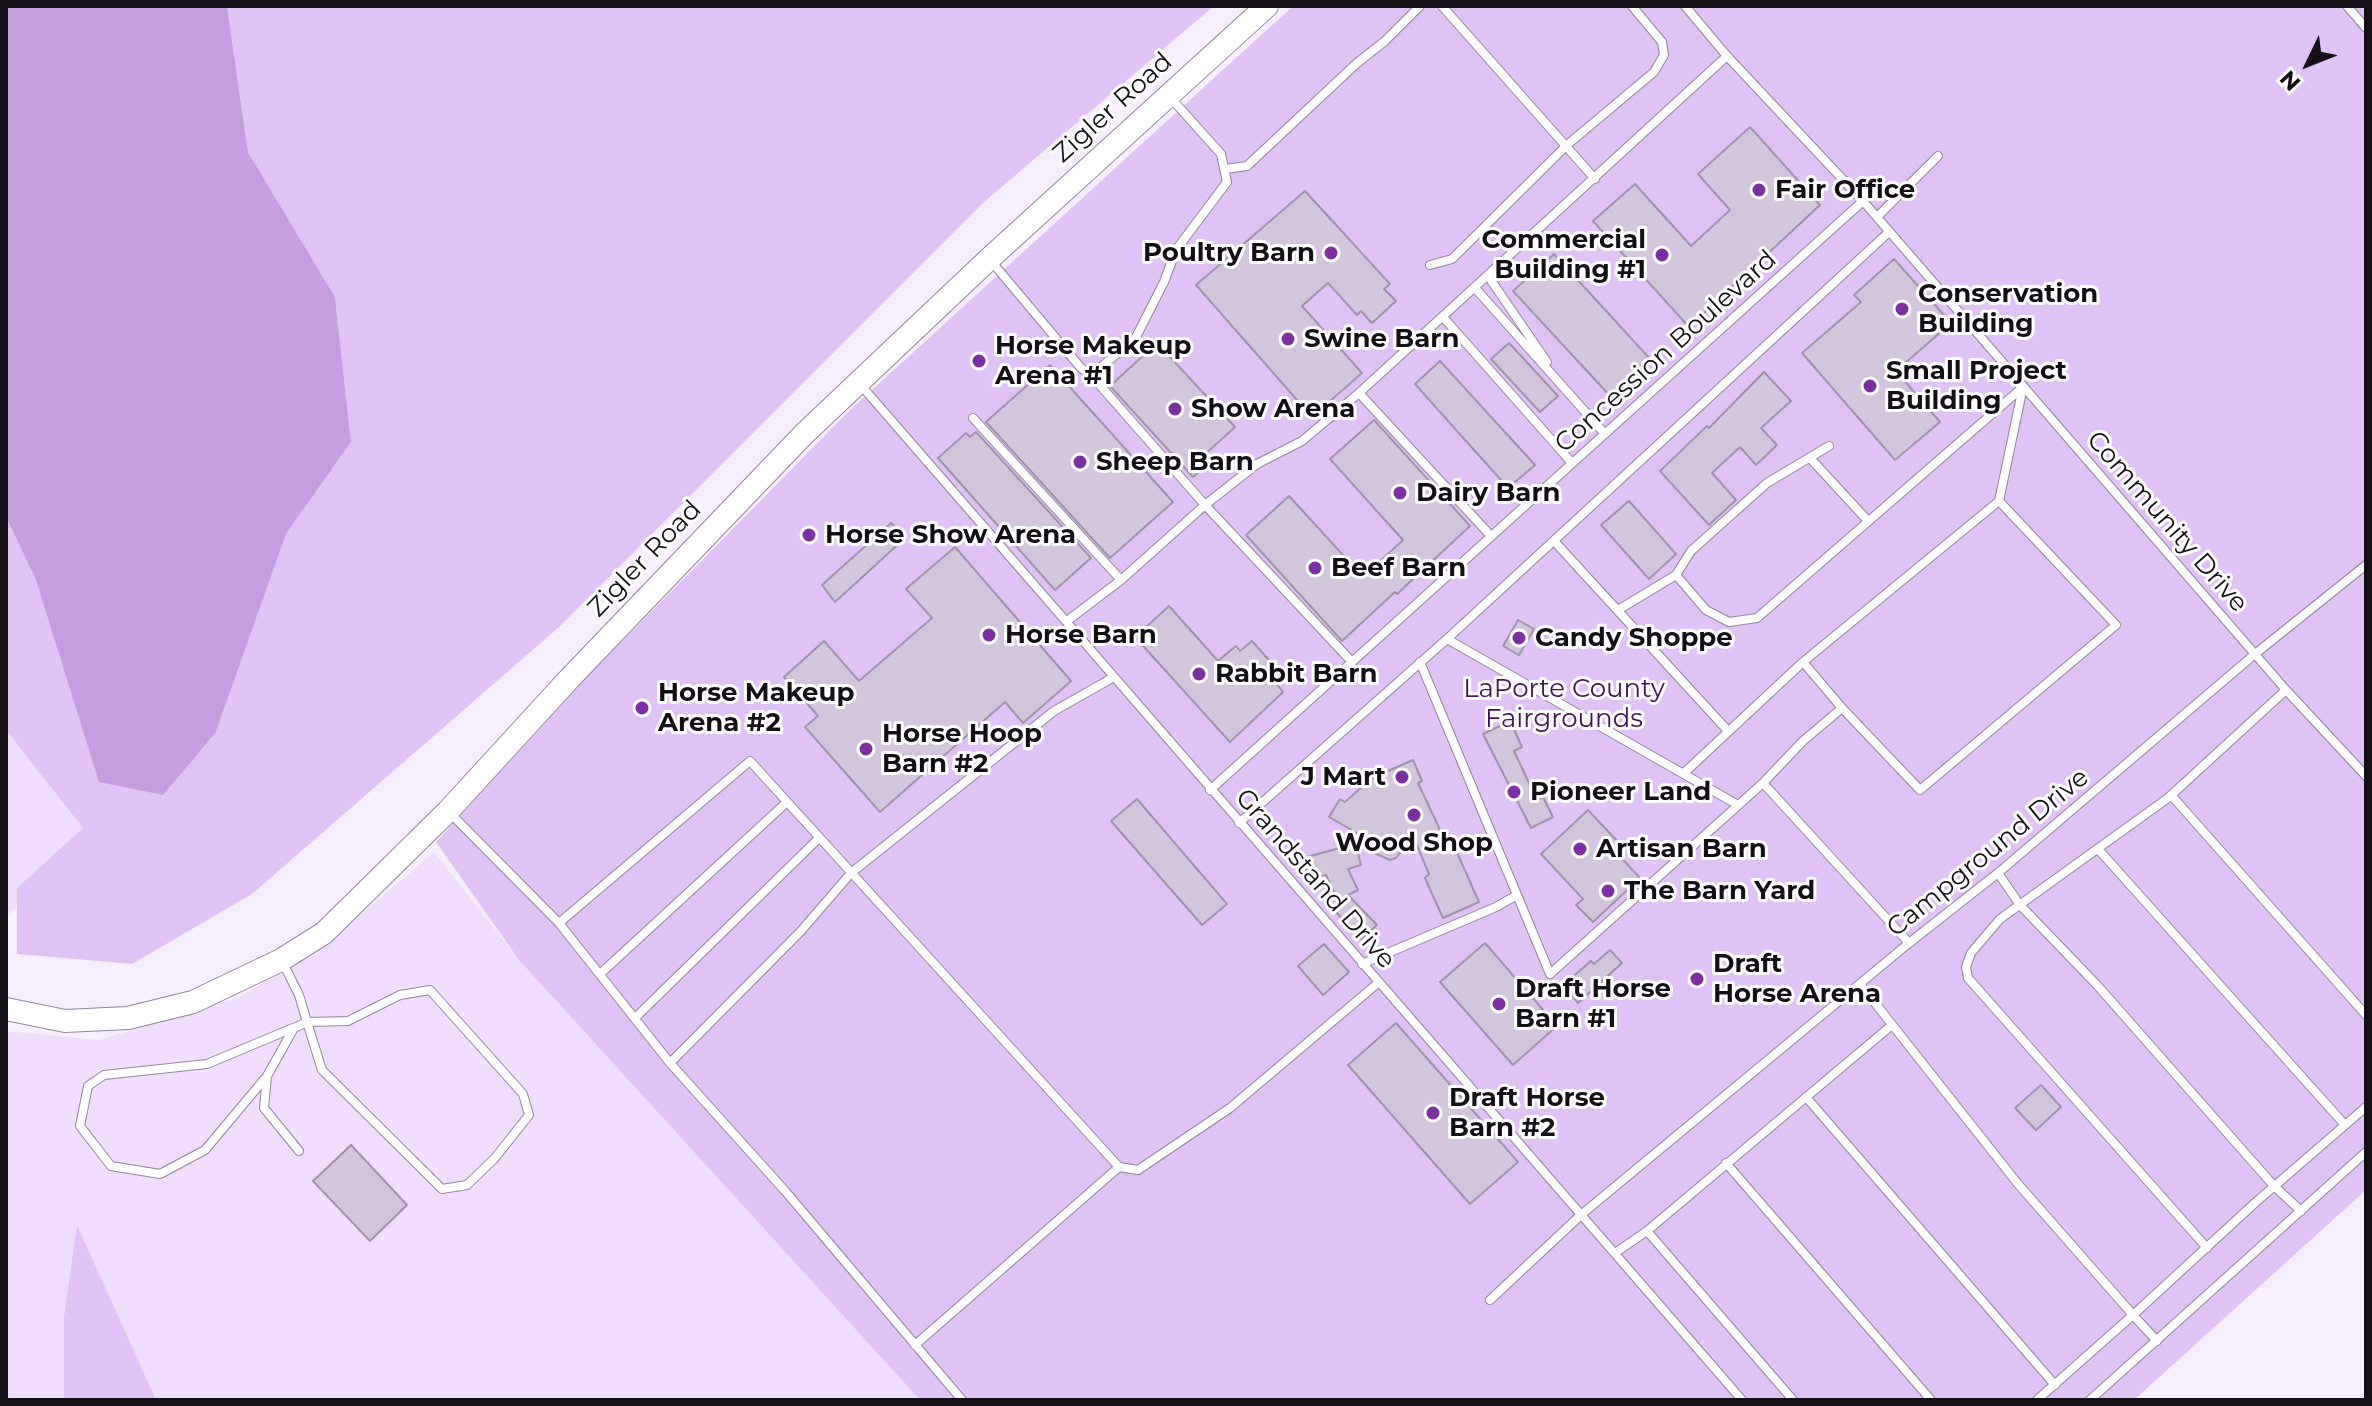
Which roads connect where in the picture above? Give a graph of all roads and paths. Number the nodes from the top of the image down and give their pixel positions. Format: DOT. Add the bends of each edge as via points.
graph roads {
  1 [pos="1267,6"];
  2 [pos="1420,6"];
  3 [pos="1442,6"];
  4 [pos="1632,6"];
  5 [pos="1685,6"];
  6 [pos="2347,6"];
  7 [pos="2366,28"];
  8 [pos="1727,56"];
  9 [pos="1169,95"];
  10 [pos="1567,145"];
  11 [pos="1938,156"];
  12 [pos="1225,169"];
  13 [pos="1595,179"];
  14 [pos="1863,201"];
  15 [pos="1877,217"];
  16 [pos="1889,232"];
  17 [pos="989,259"];
  18 [pos="1430,265"];
  19 [pos="1488,276"];
  20 [pos="1475,288"];
  21 [pos="1443,317"];
  22 [pos="1091,375"];
  23 [pos="859,383"];
  24 [pos="2023,387"];
  25 [pos="1565,389"];
  26 [pos="1359,393"];
  27 [pos="973,418"];
  28 [pos="1605,434"];
  29 [pos="1829,446"];
  30 [pos="1810,458"];
  31 [pos="1572,463"];
  32 [pos="1999,501"];
  33 [pos="1205,505"];
  34 [pos="1868,521"];
  35 [pos="1491,536"];
  36 [pos="1554,541"];
  37 [pos="2366,565"];
  38 [pos="1676,575"];
  39 [pos="1121,580"];
  40 [pos="1618,610"];
  41 [pos="1067,621"];
  42 [pos="1447,639"];
  43 [pos="2255,654"];
  44 [pos="1352,662"];
  45 [pos="1420,662"];
  46 [pos="1803,662"];
  47 [pos="1114,677"];
  48 [pos="2286,690"];
  49 [pos="1842,708"];
  50 [pos="1728,731"];
  51 [pos="1684,773"];
  52 [pos="2366,776"];
  53 [pos="1763,783"];
  54 [pos="1210,790"];
  55 [pos="2171,795"];
  56 [pos="787,802"];
  57 [pos="1738,805"];
  58 [pos="448,811"];
  59 [pos="1239,823"];
  60 [pos="819,838"];
  61 [pos="2098,849"];
  62 [pos="851,873"];
  63 [pos="1998,873"];
  64 [pos="1517,895"];
  65 [pos="2020,905"];
  66 [pos="559,923"];
  67 [pos="1909,943"];
  68 [pos="281,960"];
  69 [pos="1362,964"];
  70 [pos="600,974"];
  71 [pos="1378,983"];
  72 [pos="1860,984"];
  73 [pos="6,1009"];
  74 [pos="2366,1015"];
  75 [pos="635,1018"];
  76 [pos="307,1022"];
  77 [pos="1892,1025"];
  78 [pos="294,1028"];
  79 [pos="670,1063"];
  80 [pos="267,1076"];
  81 [pos="1806,1097"];
  82 [pos="2366,1107"];
  83 [pos="2345,1125"];
  84 [pos="299,1151"];
  85 [pos="2366,1152"];
  86 [pos="1726,1163"];
  87 [pos="1119,1167"];
  88 [pos="2274,1186"];
  89 [pos="2301,1211"];
  90 [pos="1582,1214"];
  91 [pos="1647,1231"];
  92 [pos="2207,1248"];
  93 [pos="1615,1253"];
  94 [pos="1490,1300"];
  95 [pos="2133,1315"];
  96 [pos="2157,1341"];
  97 [pos="915,1345"];
  98 [pos="2055,1385"];
  99 [pos="962,1400"];
  100 [pos="1742,1400"];
  101 [pos="1793,1400"];
  102 [pos="1931,1400"];
  103 [pos="2037,1400"];
  104 [pos="2090,1400"];
  1 -- 9 [label="street, Zigler Road"];
  2 -- 12 [label="lane" via="1247,166"];
  3 -- 10 [label="lane"];
  4 -- 10 [label="lane" via="1662,42 1664,55 1654,72"];
  5 -- 8 [label="lane, Community Drive"];
  6 -- 7 [label="lane"];
  8 -- 13 [label="lane"];
  8 -- 14 [label="lane, Community Drive"];
  9 -- 12 [label="lane" via="1221,154"];
  9 -- 17 [label="street, Zigler Road"];
  10 -- 13 [label="lane"];
  10 -- 18 [label="lane" via="1452,259"];
  11 -- 15 [label="lane"];
  12 -- 22 [label="lane" via="1227,182 1176,250 1135,339"];
  13 -- 19 [label="lane"];
  14 -- 15 [label="lane, Community Drive"];
  14 -- 28 [label="lane, Concession Boulevard"];
  15 -- 16 [label="lane, Community Drive"];
  16 -- 24 [label="lane, Community Drive"];
  16 -- 36 [label="lane"];
  17 -- 22 [label="lane"];
  17 -- 23 [label="street, Zigler Road"];
  19 -- 20 [label="lane"];
  19 -- 25 [label="lane"];
  20 -- 21 [label="lane"];
  20 -- 25 [label="lane"];
  21 -- 26 [label="lane"];
  21 -- 31 [label="lane"];
  22 -- 33 [label="lane"];
  23 -- 41 [label="lane, Grandstand Drive"];
  23 -- 58 [label="street, Zigler Road" via="782,456"];
  24 -- 32 [label="lane"];
  24 -- 34 [label="lane"];
  24 -- 43 [label="lane, Community Drive"];
  25 -- 28 [label="lane"];
  26 -- 33 [label="lane" via="1302,441 1257,464"];
  26 -- 35 [label="lane"];
  27 -- 39 [label="lane"];
  28 -- 31 [label="lane, Concession Boulevard"];
  29 -- 30 [label="lane"];
  30 -- 34 [label="lane"];
  30 -- 38 [label="lane" via="1767,483 1691,551"];
  31 -- 35 [label="lane, Concession Boulevard"];
  32 -- 46 [label="lane"];
  32 -- 49 [label="lane" via="2116,625 1920,790"];
  33 -- 39 [label="lane"];
  33 -- 44 [label="lane"];
  34 -- 38 [label="lane" via="1757,618 1729,622 1706,610"];
  35 -- 44 [label="lane, Concession Boulevard"];
  36 -- 40 [label="lane"];
  36 -- 42 [label="lane"];
  37 -- 43 [label="lane, Campground Drive"];
  38 -- 40 [label="lane"];
  39 -- 41 [label="lane"];
  40 -- 50 [label="lane"];
  41 -- 47 [label="lane, Grandstand Drive"];
  42 -- 45 [label="lane"];
  42 -- 51 [label="lane"];
  43 -- 48 [label="lane, Community Drive"];
  43 -- 63 [label="lane, Campground Drive"];
  44 -- 54 [label="lane, Concession Boulevard"];
  45 -- 59 [label="lane"];
  45 -- 64 [label="lane"];
  46 -- 49 [label="lane"];
  46 -- 50 [label="lane"];
  47 -- 54 [label="lane, Grandstand Drive"];
  47 -- 62 [label="lane" via="1054,711"];
  48 -- 52 [label="lane, Community Drive"];
  48 -- 55 [label="lane"];
  49 -- 53 [label="lane"];
  50 -- 51 [label="lane"];
  51 -- 57 [label="lane"];
  53 -- 57 [label="lane"];
  53 -- 67 [label="lane"];
  54 -- 59 [label="lane, Grandstand Drive"];
  55 -- 61 [label="lane"];
  55 -- 74 [label="lane"];
  56 -- 60 [label="lane"];
  56 -- 66 [label="lane" via="750,761"];
  56 -- 70 [label="lane"];
  57 -- 64 [label="lane" via="1550,974"];
  58 -- 66 [label="lane"];
  58 -- 68 [label="street, Zigler Road" via="324,933"];
  59 -- 69 [label="lane, Grandstand Drive"];
  60 -- 62 [label="lane"];
  60 -- 75 [label="lane"];
  61 -- 65 [label="lane"];
  61 -- 83 [label="lane"];
  62 -- 79 [label="lane" via="791,942"];
  62 -- 87 [label="lane"];
  63 -- 65 [label="lane"];
  63 -- 67 [label="lane, Campground Drive"];
  64 -- 69 [label="lane"];
  65 -- 88 [label="lane"];
  65 -- 92 [label="lane" via="1971,953 1968,978"];
  66 -- 70 [label="lane"];
  67 -- 72 [label="lane, Campground Drive"];
  68 -- 73 [label="street, Zigler Road" via="193,1002 128,1018 65,1021"];
  68 -- 76 [label="lane"];
  69 -- 71 [label="lane, Grandstand Drive"];
  70 -- 75 [label="lane"];
  71 -- 87 [label="lane" via="1230,1108 1138,1170"];
  71 -- 90 [label="lane, Grandstand Drive"];
  72 -- 77 [label="lane"];
  72 -- 90 [label="lane, Campground Drive"];
  75 -- 79 [label="lane"];
  76 -- 76 [label="lane" via="322,1070 442,1189 467,1185 529,1115 523,1094 430,990 400,995 348,1021"];
  76 -- 78 [label="lane"];
  77 -- 81 [label="lane"];
  77 -- 95 [label="lane" via="2018,1184"];
  78 -- 80 [label="lane"];
  78 -- 80 [label="lane" via="207,1064 104,1075 88,1086 80,1126 111,1166 160,1174 205,1150"];
  79 -- 97 [label="lane"];
  80 -- 84 [label="lane" via="264,1108"];
  81 -- 86 [label="lane"];
  81 -- 98 [label="lane"];
  82 -- 83 [label="lane"];
  83 -- 88 [label="lane"];
  85 -- 89 [label="lane"];
  86 -- 91 [label="lane"];
  86 -- 102 [label="lane"];
  87 -- 97 [label="lane"];
  88 -- 89 [label="lane"];
  88 -- 92 [label="lane"];
  89 -- 96 [label="lane"];
  90 -- 93 [label="lane, Grandstand Drive"];
  90 -- 94 [label="lane, Campground Drive"];
  91 -- 93 [label="lane"];
  91 -- 101 [label="lane"];
  92 -- 95 [label="lane"];
  93 -- 100 [label="lane, Grandstand Drive"];
  95 -- 96 [label="lane"];
  95 -- 98 [label="lane"];
  96 -- 104 [label="lane"];
  97 -- 99 [label="lane"];
  98 -- 103 [label="lane"];
}
